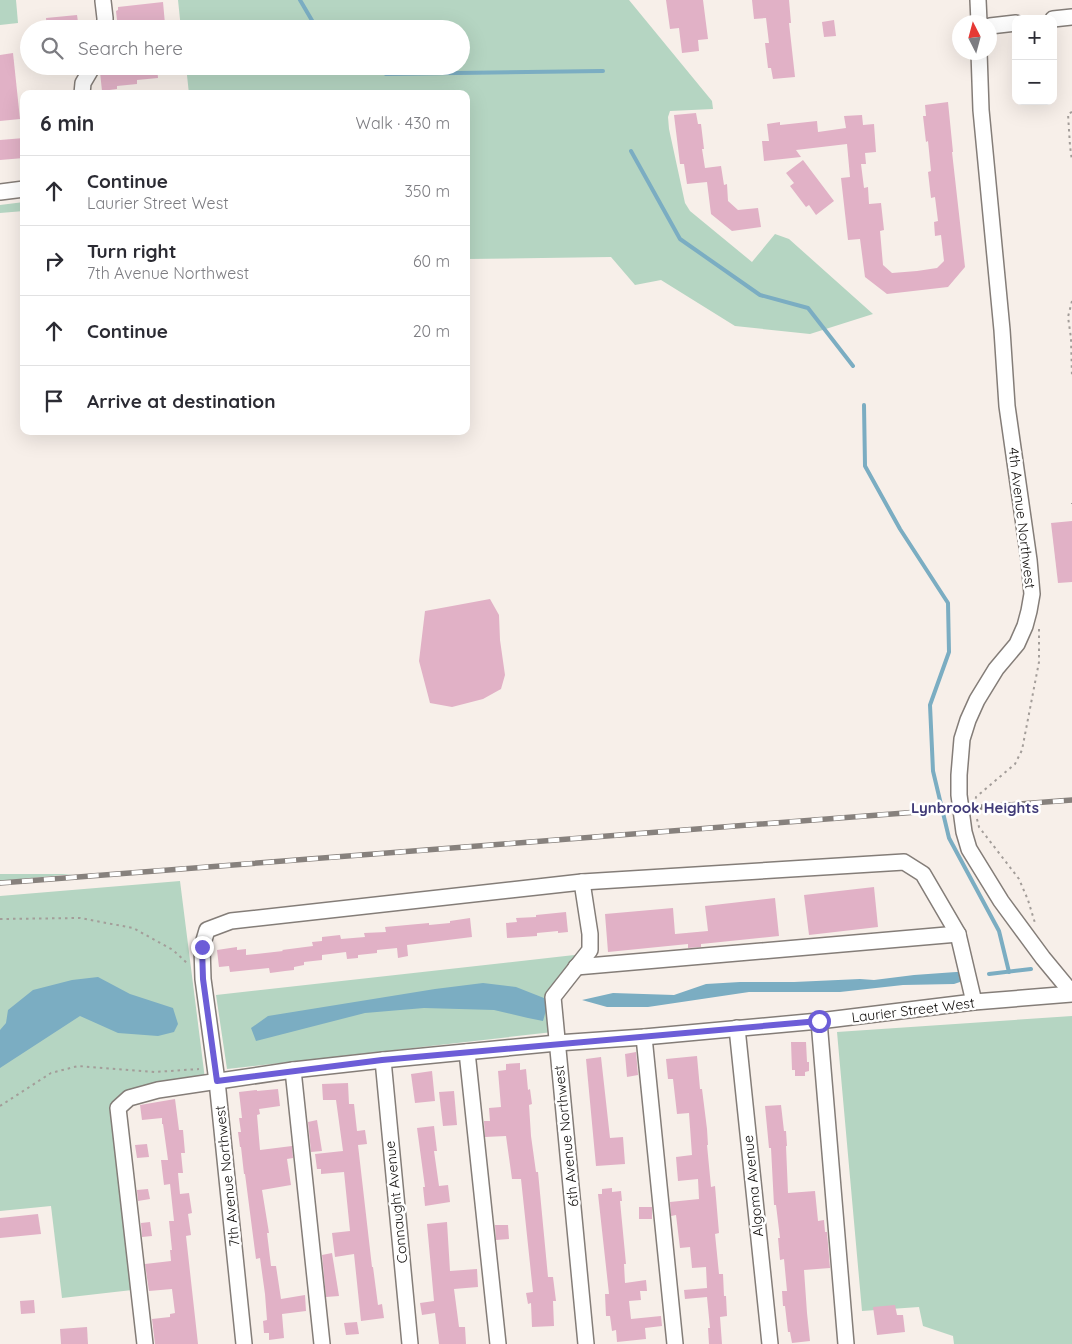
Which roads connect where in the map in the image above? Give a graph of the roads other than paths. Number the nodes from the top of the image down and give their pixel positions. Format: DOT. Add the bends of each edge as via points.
graph roads {
  1 [pos="978,0"];
  2 [pos="104,1"];
  3 [pos="978,15"];
  4 [pos="1072,17"];
  5 [pos="1057,19"];
  6 [pos="105,20"];
  7 [pos="1012,23"];
  8 [pos="997,25"];
  9 [pos="979,60"];
  10 [pos="88,75"];
  11 [pos="82,90"];
  12 [pos="20,190"];
  13 [pos="0,192"];
  14 [pos="582,882"];
  15 [pos="958,934"];
  16 [pos="576,968"];
  17 [pos="1072,994"];
  18 [pos="974,1002"];
  19 [pos="819,1021"];
  20 [pos="737,1028"];
  21 [pos="644,1037"];
  22 [pos="557,1043"];
  23 [pos="467,1052"];
  24 [pos="382,1060"];
  25 [pos="293,1070"];
  26 [pos="216,1075"];
  27 [pos="145,1344"];
  28 [pos="244,1344"];
  29 [pos="322,1344"];
  30 [pos="410,1344"];
  31 [pos="498,1344"];
  32 [pos="586,1344"];
  33 [pos="675,1344"];
  34 [pos="770,1344"];
  35 [pos="846,1344"];
  1 -- 3 [label="street"];
  2 -- 6 [label="street"];
  4 -- 5 [label="street"];
  7 -- 8 [label="street"];
  9 -- 17 [label="street, 4th Avenue Northwest" via="1007,406 1032,594 1030,611 1017,644 996,670 968,720 962,739 959,795 969,849 1001,901"];
  10 -- 11 [label="street"];
  12 -- 13 [label="street"];
  14 -- 15 [label="street" via="904,862 923,874"];
  14 -- 16 [label="street, 6th Avenue Northwest" via="590,950"];
  14 -- 26 [label="street, 7th Avenue Northwest" via="231,921 207,930 202,947 203,979"];
  15 -- 16 [label="street"];
  15 -- 18 [label="street"];
  16 -- 22 [label="street, 6th Avenue Northwest" via="553,997"];
  17 -- 18 [label="street, Laurier Street West"];
  18 -- 19 [label="street, Laurier Street West"];
  19 -- 20 [label="street, Laurier Street West"];
  19 -- 35 [label="street"];
  20 -- 21 [label="street, Laurier Street West"];
  20 -- 34 [label="street, Algoma Avenue"];
  21 -- 22 [label="street, Laurier Street West"];
  21 -- 33 [label="street"];
  22 -- 23 [label="street, Laurier Street West"];
  22 -- 32 [label="street, 6th Avenue Northwest"];
  23 -- 24 [label="street, Laurier Street West"];
  23 -- 31 [label="street"];
  24 -- 25 [label="street, Laurier Street West"];
  24 -- 30 [label="street, Connaught Avenue"];
  25 -- 26 [label="street, Laurier Street West"];
  25 -- 29 [label="street"];
  26 -- 27 [label="street, Laurier Street West" via="129,1098 118,1108"];
  26 -- 28 [label="street, 7th Avenue Northwest"];
}
